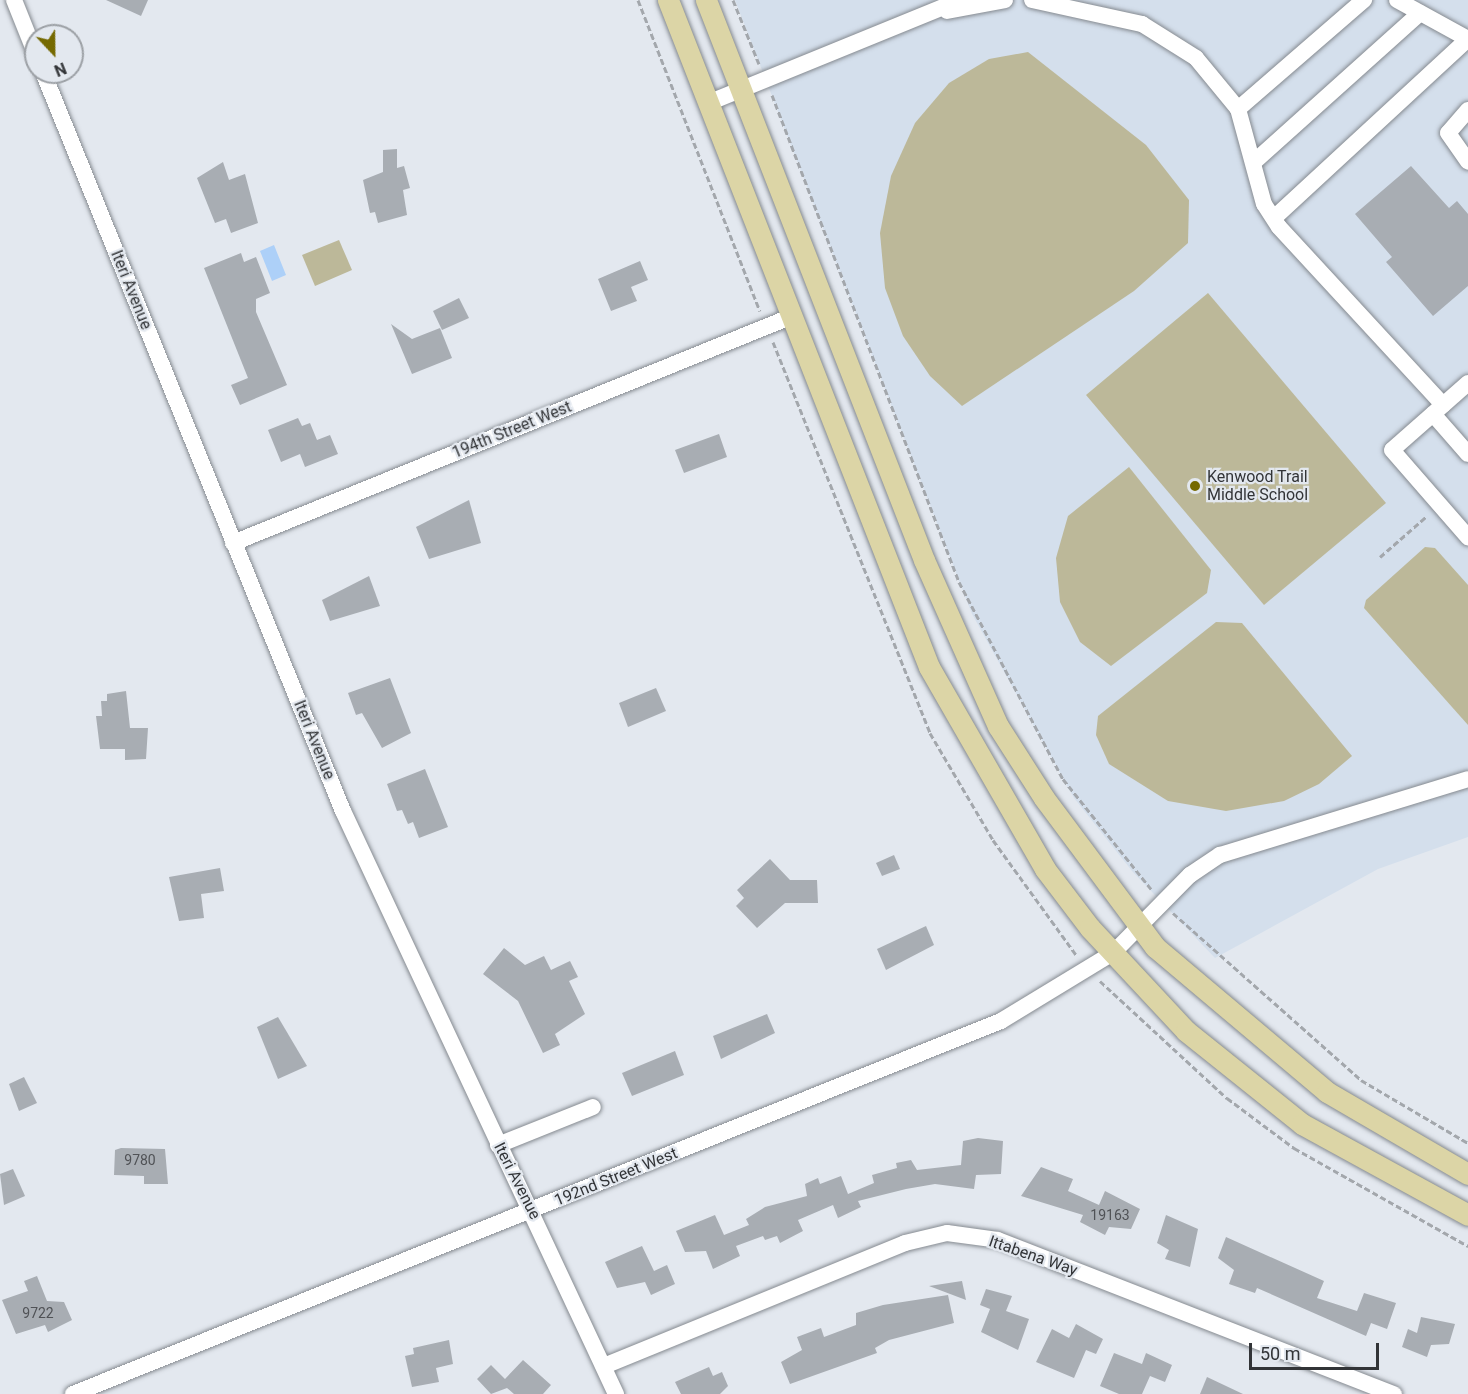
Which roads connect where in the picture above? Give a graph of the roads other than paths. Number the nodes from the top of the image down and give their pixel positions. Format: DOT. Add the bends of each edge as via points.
graph roads {
  1 [pos="14,0"];
  2 [pos="668,0"];
  3 [pos="706,0"];
  4 [pos="960,0"];
  5 [pos="1005,0"];
  6 [pos="1032,0"];
  7 [pos="1364,0"];
  8 [pos="1397,0"];
  9 [pos="1420,13"];
  10 [pos="921,16"];
  11 [pos="24,25"];
  12 [pos="1468,39"];
  13 [pos="48,84"];
  14 [pos="741,90"];
  15 [pos="708,104"];
  16 [pos="1238,108"];
  17 [pos="1468,110"];
  18 [pos="1254,162"];
  19 [pos="1468,162"];
  20 [pos="1274,218"];
  21 [pos="790,317"];
  22 [pos="1468,383"];
  23 [pos="1438,409"];
  24 [pos="1468,454"];
  25 [pos="1468,537"];
  26 [pos="233,543"];
  27 [pos="1468,779"];
  28 [pos="1141,929"];
  29 [pos="1113,954"];
  30 [pos="593,1107"];
  31 [pos="498,1145"];
  32 [pos="1468,1174"];
  33 [pos="531,1211"];
  34 [pos="1468,1215"];
  35 [pos="604,1366"];
  36 [pos="73,1394"];
  37 [pos="616,1394"];
  38 [pos="1394,1394"];
  1 -- 11 [label="street"];
  2 -- 15 [label="main road"];
  3 -- 14 [label="main road"];
  4 -- 10 [label="street"];
  5 -- 10 [label="street"];
  6 -- 16 [label="street" via="1142,24 1196,58"];
  7 -- 16 [label="street"];
  8 -- 9 [label="street"];
  9 -- 12 [label="street"];
  9 -- 18 [label="street"];
  10 -- 14 [label="street"];
  12 -- 20 [label="street"];
  13 -- 26 [label="street, Iteri Avenue"];
  14 -- 15 [label="street"];
  14 -- 28 [label="main road" via="970,667 1044,798"];
  15 -- 21 [label="main road"];
  16 -- 18 [label="street"];
  17 -- 19 [label="street" via="1448,133"];
  18 -- 20 [label="street" via="1264,204"];
  20 -- 23 [label="street"];
  21 -- 26 [label="street, 194th Street West"];
  21 -- 29 [label="main road" via="929,667 1045,869"];
  22 -- 23 [label="street"];
  23 -- 24 [label="street"];
  23 -- 25 [label="street" via="1392,450"];
  26 -- 31 [label="street, Iteri Avenue" via="343,811"];
  27 -- 28 [label="street, 192nd Street West" via="1220,855 1163,902"];
  28 -- 29 [label="street, 192nd Street West"];
  28 -- 32 [label="main road" via="1231,1014 1327,1092"];
  29 -- 33 [label="street, 192nd Street West" via="1007,1018"];
  29 -- 34 [label="main road" via="1186,1031 1302,1124"];
  30 -- 31 [label="street"];
  31 -- 33 [label="street, Iteri Avenue"];
  33 -- 35 [label="street, Iteri Avenue"];
  33 -- 36 [label="street, 192nd Street West"];
  35 -- 37 [label="street, Iteri Avenue"];
  35 -- 38 [label="street, Ittabena Way" via="905,1243 947,1233 998,1240"];
}
